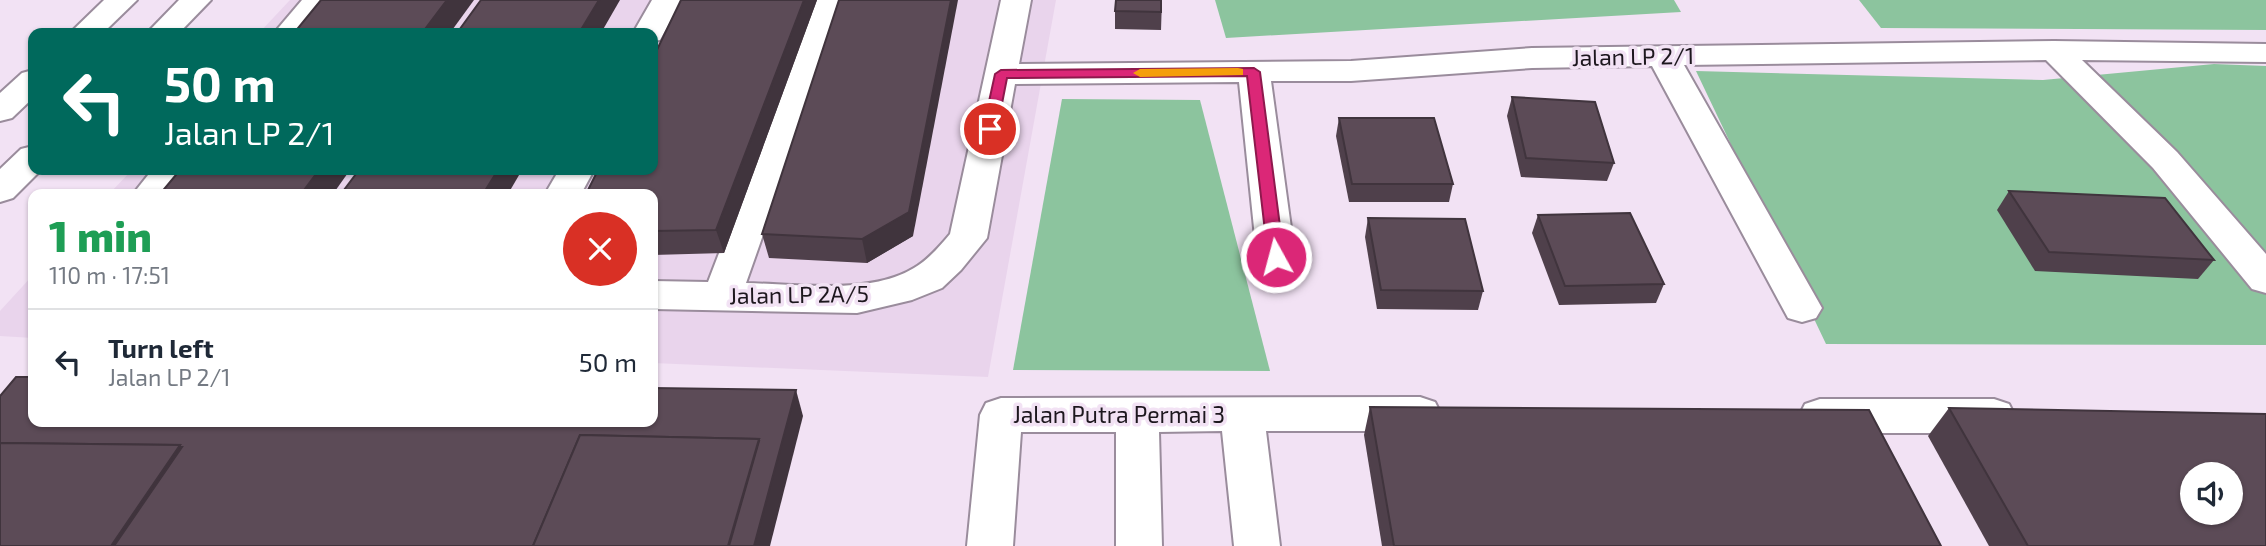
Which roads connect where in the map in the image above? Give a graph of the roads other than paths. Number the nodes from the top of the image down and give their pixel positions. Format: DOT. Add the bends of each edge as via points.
graph roads {
  1 [pos="122,0"];
  2 [pos="197,0"];
  3 [pos="318,0"];
  4 [pos="667,0"];
  5 [pos="831,0"];
  6 [pos="1016,0"];
  7 [pos="91,28"];
  8 [pos="167,28"];
  9 [pos="293,28"];
  10 [pos="652,28"];
  11 [pos="2054,50"];
  12 [pos="2266,52"];
  13 [pos="1662,57"];
  14 [pos="1254,72"];
  15 [pos="1001,74"];
  16 [pos="28,85"];
  17 [pos="0,111"];
  18 [pos="28,162"];
  19 [pos="167,175"];
  20 [pos="155,189"];
  21 [pos="0,190"];
  22 [pos="1276,257"];
  23 [pos="2266,279"];
  24 [pos="658,295"];
  25 [pos="722,296"];
  26 [pos="1802,308"];
  27 [pos="1137,414"];
  28 [pos="1242,414"];
  29 [pos="1463,415"];
  30 [pos="1782,416"];
  31 [pos="2031,416"];
  32 [pos="990,546"];
  33 [pos="1139,546"];
  34 [pos="1256,546"];
  1 -- 7 [label="street"];
  2 -- 8 [label="street"];
  3 -- 9 [label="street"];
  4 -- 10 [label="street"];
  5 -- 25 [label="street"];
  6 -- 15 [label="street"];
  11 -- 12 [label="street, Jalan LP 2/1"];
  11 -- 13 [label="street, Jalan LP 2/1"];
  11 -- 23 [label="street" via="2165,160"];
  13 -- 14 [label="street, Jalan LP 2/1" via="1532,58 1352,71"];
  13 -- 26 [label="street"];
  14 -- 15 [label="street, Jalan LP 2/1"];
  14 -- 22 [label="street"];
  15 -- 25 [label="street, Jalan LP 2A/5" via="968,238 928,278 857,299"];
  16 -- 17 [label="street"];
  18 -- 21 [label="street"];
  19 -- 20 [label="street"];
  24 -- 25 [label="street, Jalan LP 2A/5"];
  27 -- 28 [label="street, Jalan Putra Permai 3"];
  27 -- 32 [label="street, Jalan Putra Permai 3" via="1001,415"];
  27 -- 33 [label="street"];
  28 -- 29 [label="street, Jalan Putra Permai 3"];
  28 -- 34 [label="street"];
  30 -- 31 [label="street"];
}
